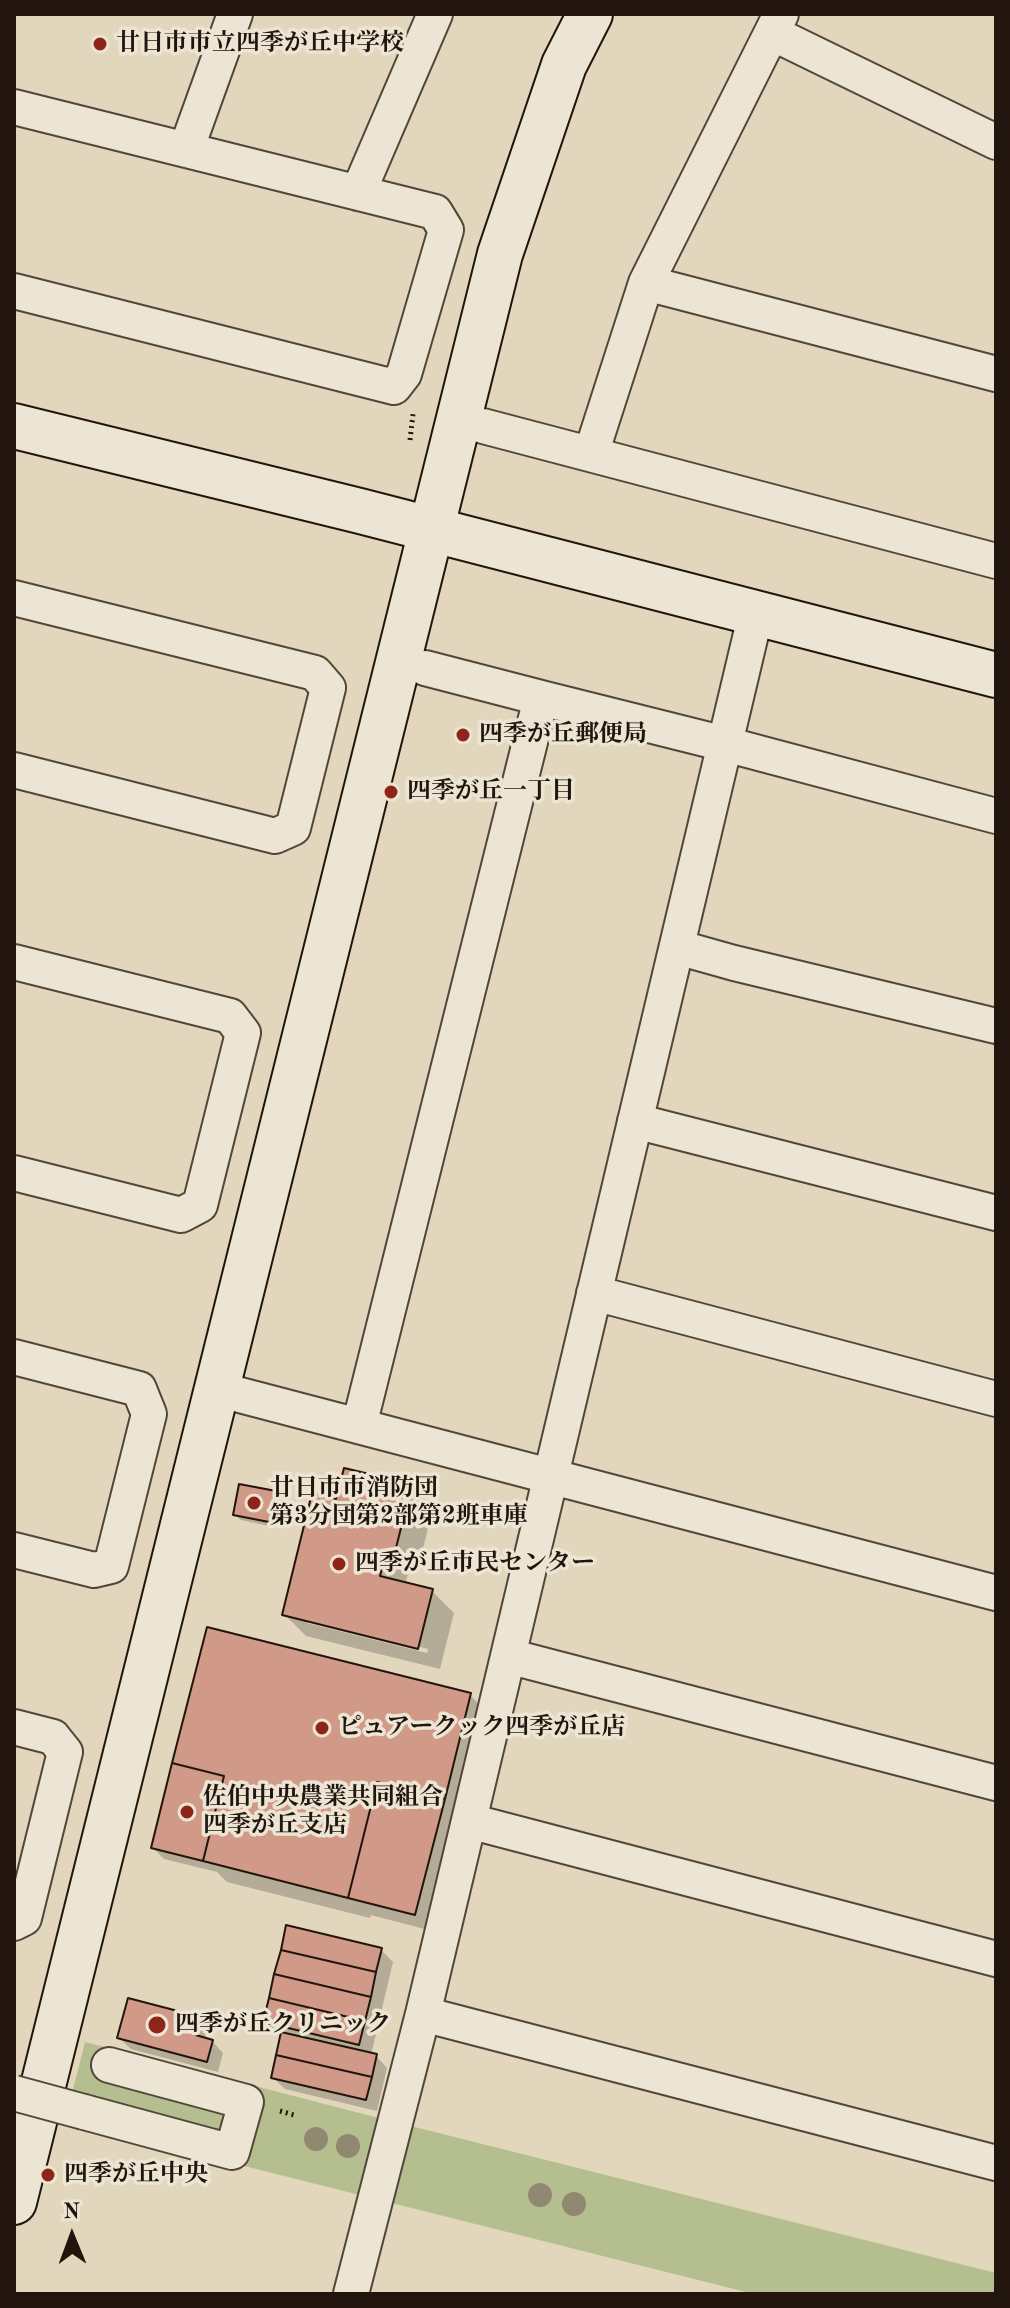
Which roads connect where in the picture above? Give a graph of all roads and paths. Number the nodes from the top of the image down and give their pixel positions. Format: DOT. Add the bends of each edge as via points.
graph roads {
  1 [pos="235,14"];
  2 [pos="435,14"];
  3 [pos="590,14"];
  4 [pos="777,23"];
  5 [pos="14,107"];
  6 [pos="996,142"];
  7 [pos="186,150"];
  8 [pos="358,193"];
  9 [pos="646,283"];
  10 [pos="14,291"];
  11 [pos="996,374"];
  12 [pos="14,426"];
  13 [pos="483,426"];
  14 [pos="591,454"];
  15 [pos="432,529"];
  16 [pos="996,561"];
  17 [pos="14,598"];
  18 [pos="756,613"];
  19 [pos="425,668"];
  20 [pos="996,675"];
  21 [pos="541,698"];
  22 [pos="725,744"];
  23 [pos="14,770"];
  24 [pos="996,816"];
  25 [pos="677,947"];
  26 [pos="14,962"];
  27 [pos="996,1026"];
  28 [pos="635,1121"];
  29 [pos="14,1173"];
  30 [pos="996,1213"];
  31 [pos="594,1293"];
  32 [pos="14,1357"];
  33 [pos="217,1389"];
  34 [pos="996,1399"];
  35 [pos="359,1426"];
  36 [pos="551,1475"];
  37 [pos="14,1550"];
  38 [pos="996,1593"];
  39 [pos="508,1656"];
  40 [pos="14,1727"];
  41 [pos="996,1783"];
  42 [pos="469,1821"];
  43 [pos="14,1923"];
  44 [pos="996,1959"];
  45 [pos="423,2014"];
  46 [pos="109,2065"];
  47 [pos="14,2093"];
  48 [pos="996,2163"];
  49 [pos="14,2202"];
  50 [pos="351,2294"];
  1 -- 7 [label="street"];
  2 -- 8 [label="street"];
  3 -- 15 [label="street" via="564,65 500,254"];
  4 -- 6 [label="street"];
  4 -- 9 [label="street"];
  5 -- 7 [label="street"];
  7 -- 8 [label="street"];
  8 -- 10 [label="street" via="435,212 446,230 404,374 394,387"];
  9 -- 11 [label="street"];
  9 -- 14 [label="street"];
  12 -- 15 [label="street"];
  13 -- 14 [label="street"];
  14 -- 16 [label="street"];
  15 -- 18 [label="street"];
  15 -- 33 [label="street"];
  17 -- 23 [label="street" via="315,673 328,688 293,828 275,836"];
  18 -- 20 [label="street"];
  18 -- 22 [label="street"];
  19 -- 21 [label="street"];
  21 -- 22 [label="street"];
  21 -- 35 [label="street"];
  22 -- 24 [label="street"];
  22 -- 25 [label="street"];
  25 -- 27 [label="street"];
  25 -- 28 [label="street"];
  26 -- 29 [label="street" via="230,1016 243,1033 200,1205 181,1215"];
  28 -- 30 [label="street"];
  28 -- 31 [label="street"];
  31 -- 34 [label="street"];
  31 -- 36 [label="street"];
  32 -- 37 [label="street" via="139,1389 149,1414 111,1566 94,1570"];
  33 -- 35 [label="street"];
  33 -- 49 [label="street"];
  35 -- 36 [label="street"];
  36 -- 38 [label="street"];
  36 -- 39 [label="street"];
  39 -- 41 [label="street"];
  39 -- 42 [label="street"];
  40 -- 43 [label="street" via="53,1737 65,1752 24,1918"];
  42 -- 44 [label="street"];
  42 -- 45 [label="street"];
  45 -- 48 [label="street"];
  45 -- 50 [label="street"];
  46 -- 47 [label="street, bridge" via="246,2102 232,2152"];
}
